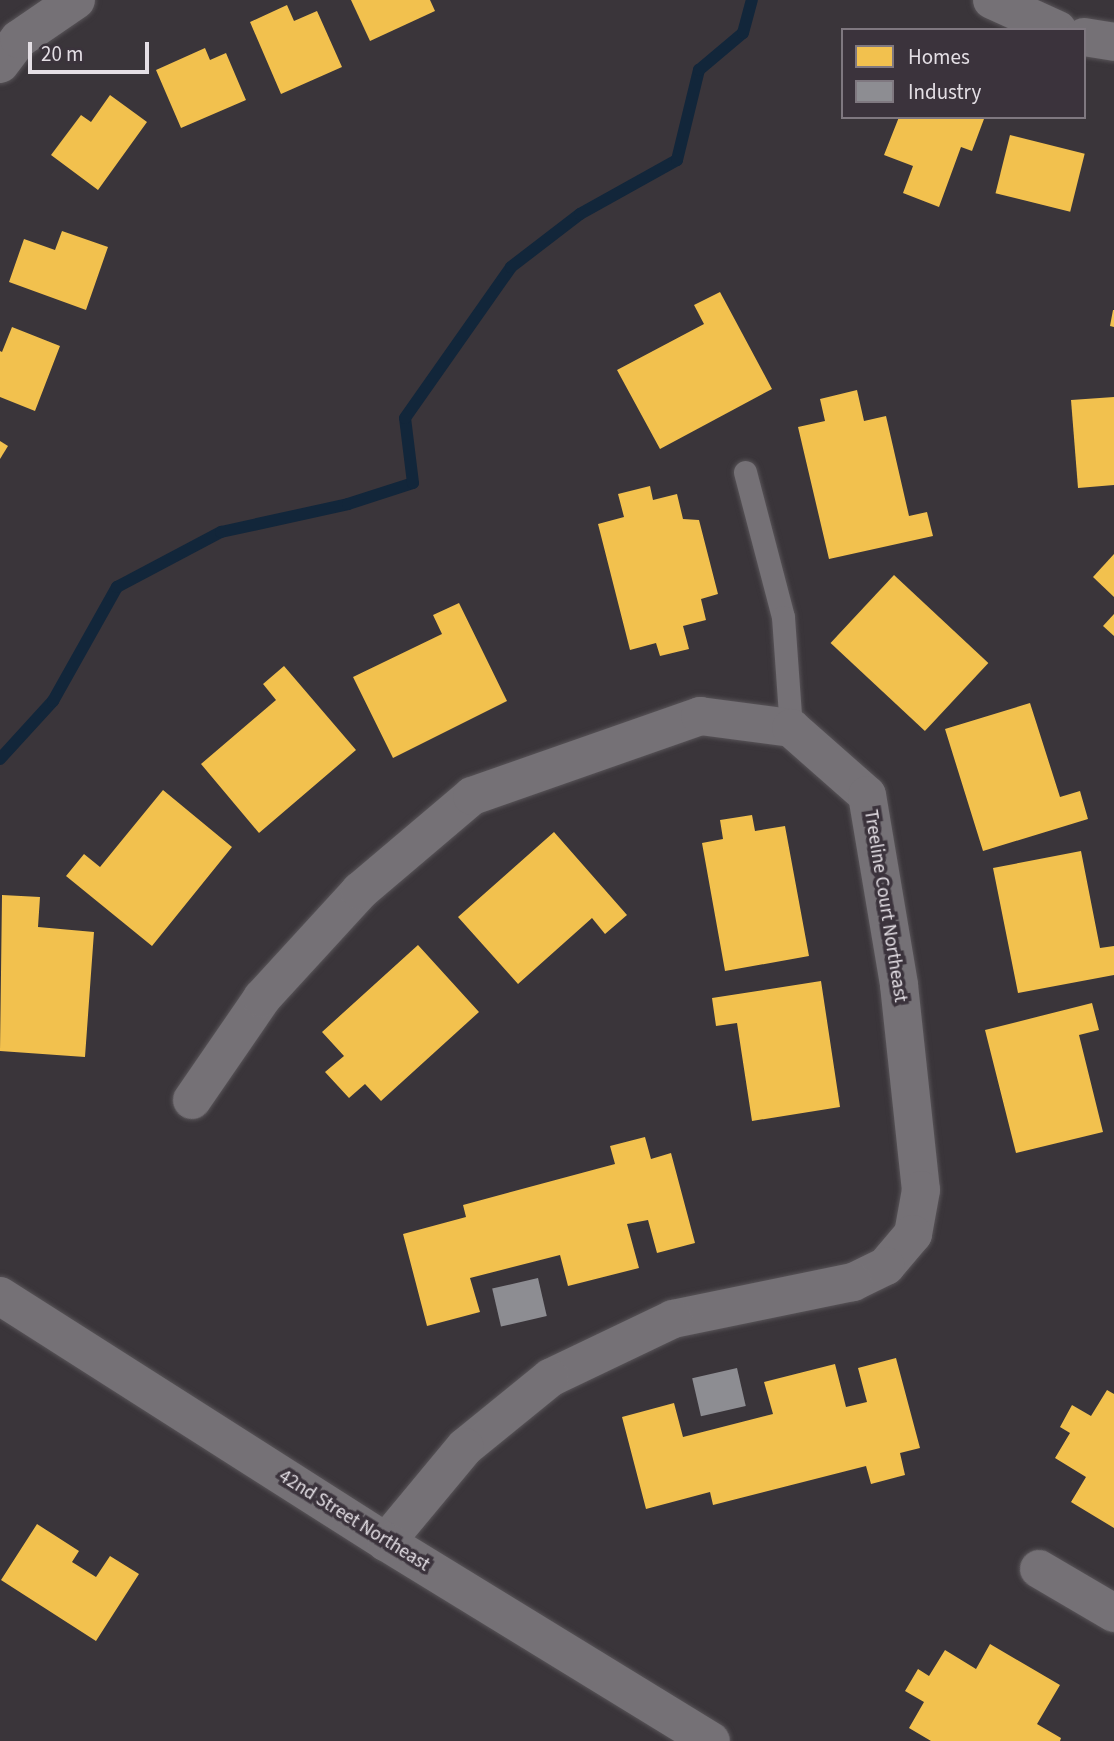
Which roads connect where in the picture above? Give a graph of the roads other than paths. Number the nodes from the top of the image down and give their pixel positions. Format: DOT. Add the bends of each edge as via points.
graph roads {
  1 [pos="76,0"];
  2 [pos="992,0"];
  3 [pos="1054,28"];
  4 [pos="1086,37"];
  5 [pos="1114,42"];
  6 [pos="0,64"];
  7 [pos="745,472"];
  8 [pos="791,728"];
  9 [pos="192,1100"];
  10 [pos="0,1296"];
  11 [pos="386,1542"];
  12 [pos="1039,1569"];
  13 [pos="1114,1613"];
  14 [pos="711,1741"];
  1 -- 6 [label="street" via="19,39"];
  2 -- 3 [label="street"];
  4 -- 5 [label="street"];
  7 -- 8 [label="lane" via="783,617"];
  8 -- 9 [label="street" via="700,716 472,796 360,891 261,998"];
  8 -- 11 [label="street, Treeline Court Northeast" via="867,795 898,985 919,1176 913,1234 886,1266 853,1282 673,1319 550,1378 465,1447"];
  10 -- 11 [label="street, 42nd Street Northeast"];
  11 -- 14 [label="street, 42nd Street Northeast"];
  12 -- 13 [label="street"];
}
